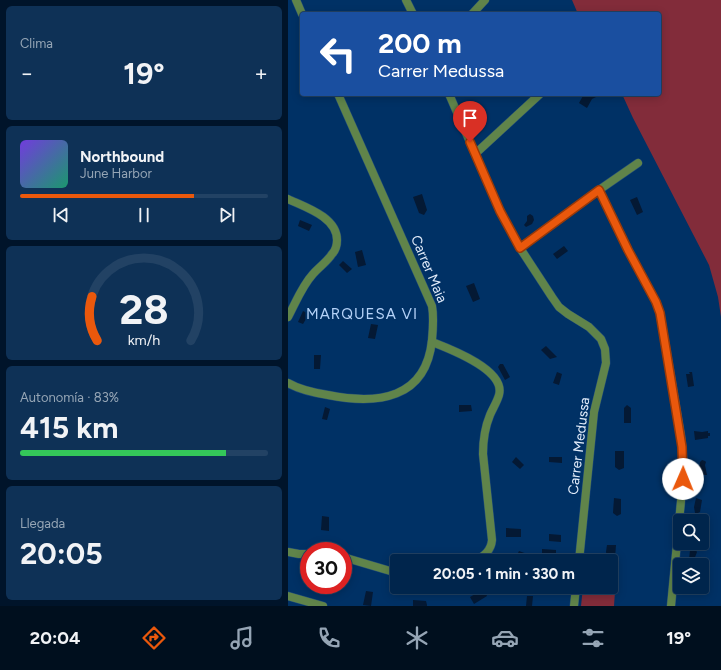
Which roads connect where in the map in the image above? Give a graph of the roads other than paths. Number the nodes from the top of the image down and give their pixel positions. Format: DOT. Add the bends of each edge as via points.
graph roads {
  1 [pos="296,0"];
  2 [pos="406,0"];
  3 [pos="485,0"];
  4 [pos="301,12"];
  5 [pos="412,12"];
  6 [pos="474,12"];
  7 [pos="339,96"];
  8 [pos="450,96"];
  9 [pos="538,96"];
  10 [pos="475,154"];
  11 [pos="638,163"];
  12 [pos="599,190"];
  13 [pos="288,199"];
  14 [pos="520,248"];
  15 [pos="288,316"];
  16 [pos="432,342"];
  17 [pos="288,383"];
  18 [pos="288,552"];
  19 [pos="300,554"];
  20 [pos="486,554"];
  21 [pos="580,554"];
  22 [pos="352,560"];
  23 [pos="390,571"];
  24 [pos="575,594"];
  25 [pos="288,596"];
  26 [pos="323,606"];
  27 [pos="574,606"];
  28 [pos="671,606"];
  1 -- 4 [label="street"];
  2 -- 5 [label="street"];
  3 -- 6 [label="street"];
  7 -- 16 [label="street, Carrer Maia" via="432,306"];
  8 -- 10 [label="street, Carrer Medussa"];
  9 -- 10 [label="street"];
  10 -- 14 [label="street, Carrer Medussa" via="500,211"];
  11 -- 12 [label="street"];
  12 -- 14 [label="street"];
  12 -- 28 [label="street" via="656,302 662,321 683,463"];
  13 -- 15 [label="street" via="328,220 335,228 337,245 333,254 306,283"];
  14 -- 21 [label="street, Carrer Medussa" via="559,307 589,327 601,339 605,349 606,363 594,412"];
  16 -- 17 [label="street, Carrer Maia" via="429,357 418,378 406,389 395,394 371,399 348,398 311,392"];
  16 -- 20 [label="street" via="490,371 499,386 499,394 487,423 483,446 492,540 492,545"];
  18 -- 19 [label="street"];
  22 -- 23 [label="street"];
  24 -- 27 [label="street"];
  25 -- 26 [label="street"];
}
